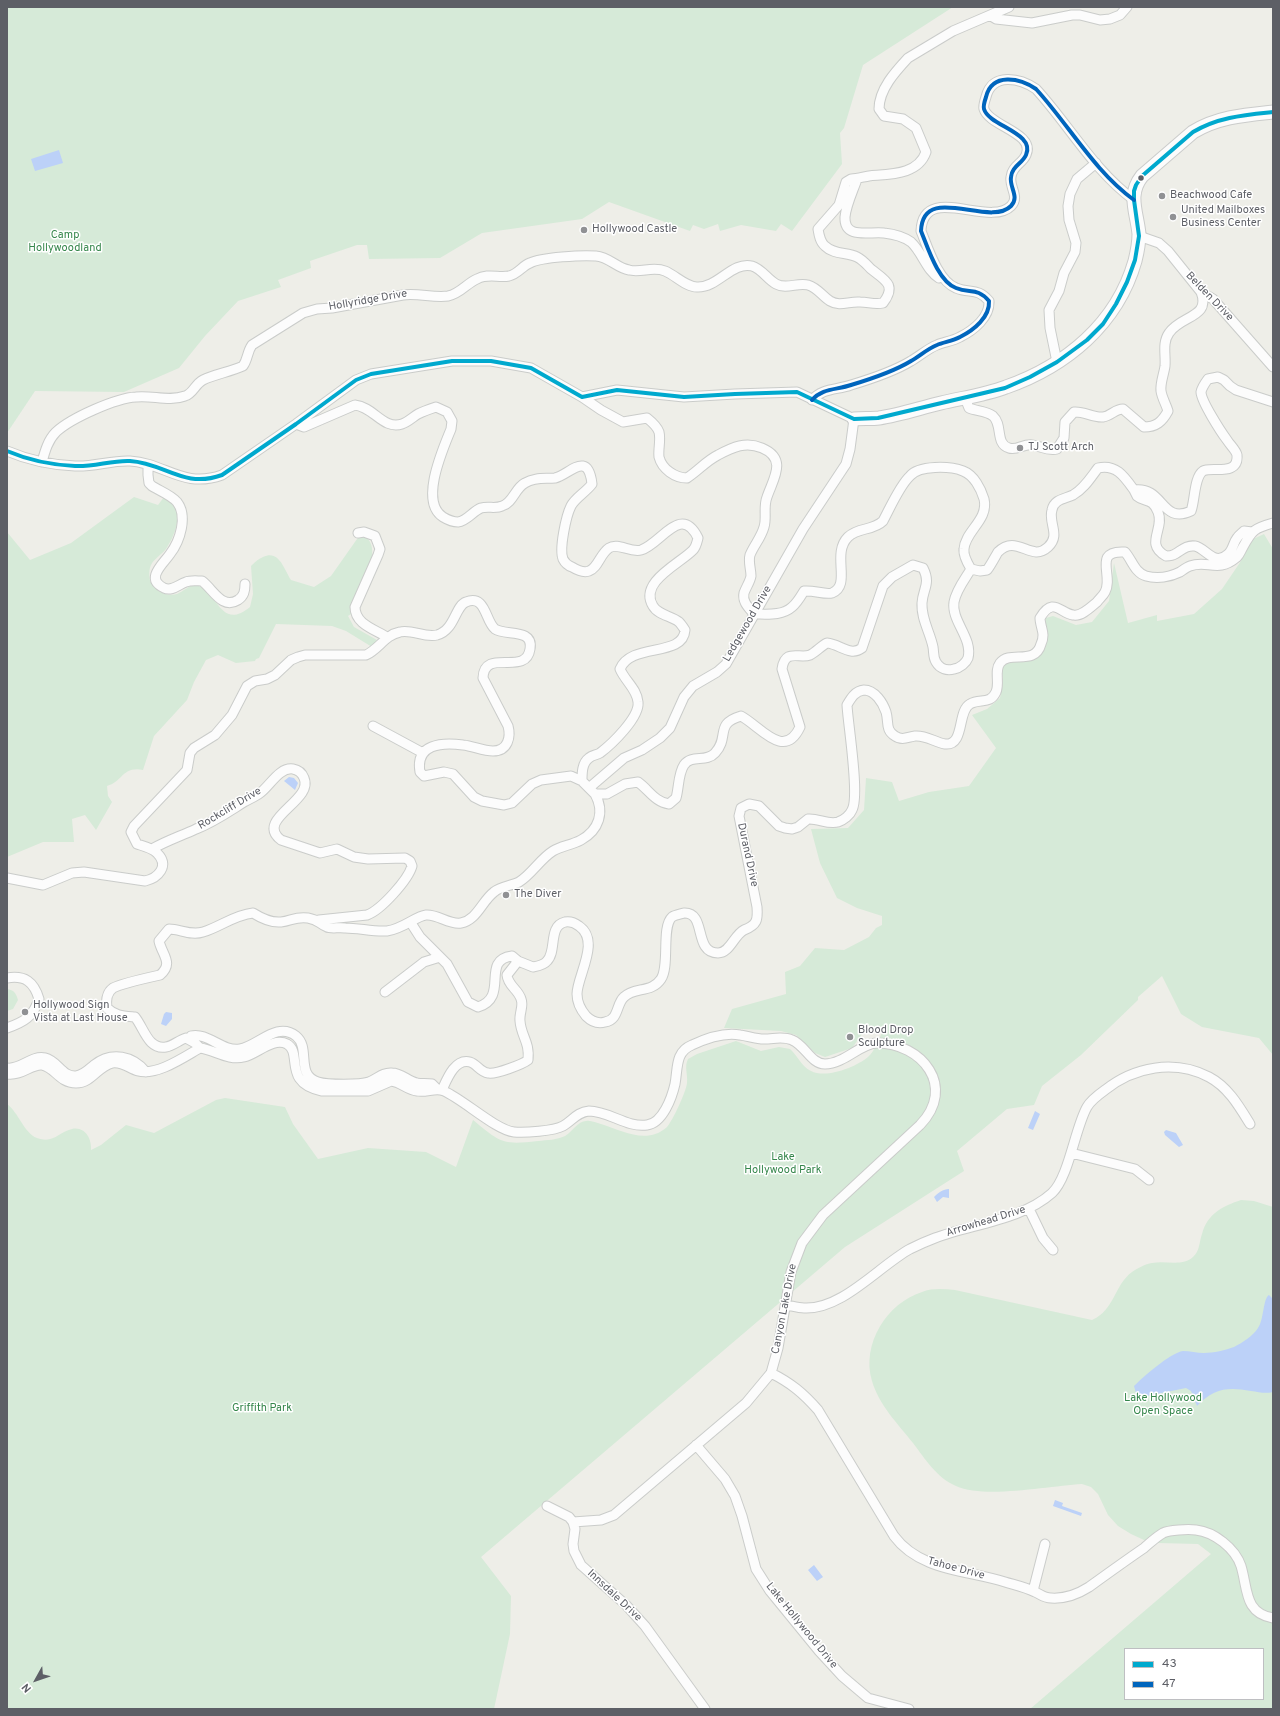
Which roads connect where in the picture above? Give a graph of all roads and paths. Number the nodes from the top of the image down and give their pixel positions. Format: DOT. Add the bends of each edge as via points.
graph roads {
  1 [pos="1009,7"];
  2 [pos="1127,7"];
  3 [pos="991,16"];
  4 [pos="1273,112"];
  5 [pos="1096,163"];
  6 [pos="857,179"];
  7 [pos="1134,200"];
  8 [pos="1139,236"];
  9 [pos="943,278"];
  10 [pos="1201,292"];
  11 [pos="1057,362"];
  12 [pos="1273,368"];
  13 [pos="582,397"];
  14 [pos="965,398"];
  15 [pos="812,400"];
  16 [pos="1273,402"];
  17 [pos="854,418"];
  18 [pos="296,424"];
  19 [pos="7,451"];
  20 [pos="42,462"];
  21 [pos="148,466"];
  22 [pos="1134,490"];
  23 [pos="1273,523"];
  24 [pos="1252,532"];
  25 [pos="358,533"];
  26 [pos="971,569"];
  27 [pos="246,584"];
  28 [pos="754,614"];
  29 [pos="387,637"];
  30 [pos="373,726"];
  31 [pos="423,753"];
  32 [pos="582,781"];
  33 [pos="592,791"];
  34 [pos="152,849"];
  35 [pos="7,878"];
  36 [pos="319,920"];
  37 [pos="411,923"];
  38 [pos="440,957"];
  39 [pos="518,961"];
  40 [pos="7,978"];
  41 [pos="385,992"];
  42 [pos="7,1028"];
  43 [pos="189,1039"];
  44 [pos="212,1046"];
  45 [pos="200,1048"];
  46 [pos="7,1068"];
  47 [pos="146,1072"];
  48 [pos="7,1074"];
  49 [pos="440,1090"];
  50 [pos="1250,1124"];
  51 [pos="1071,1153"];
  52 [pos="1148,1180"];
  53 [pos="1029,1209"];
  54 [pos="1053,1250"];
  55 [pos="786,1305"];
  56 [pos="771,1373"];
  57 [pos="696,1445"];
  58 [pos="547,1506"];
  59 [pos="573,1522"];
  60 [pos="1045,1544"];
  61 [pos="1033,1591"];
  62 [pos="1273,1618"];
  63 [pos="705,1709"];
  64 [pos="909,1709"];
  1 -- 3 [label="street"];
  2 -- 3 [label="street" via="1120,15 1100,20 1072,15 1032,23 996,19"];
  3 -- 6 [label="street" via="953,31 908,58 880,96 879,109 884,116 903,119 916,128 926,152 924,159 904,172"];
  4 -- 7 [label="street" via="1230,117 1211,122 1193,132 1142,176 1136,184"];
  5 -- 7 [label="street" via="1120,190"];
  5 -- 9 [label="street" via="1036,90 1027,83 1015,79 995,83 986,95 984,108 988,115 1025,141 1026,155 1012,172 1011,182 1015,194 1011,206 997,212 946,206 931,211 924,217 921,231"];
  5 -- 11 [label="street" via="1077,179 1070,194 1069,220 1076,243 1060,291 1049,310"];
  6 -- 9 [label="street" via="845,216 849,230 858,234 884,233 901,237 910,242 938,278"];
  6 -- 20 [label="street, Hollyridge Drive" via="846,182 839,205 818,229 819,236 823,245 830,250 856,256 886,280 890,291 883,303 837,304 809,285 783,287 775,284 759,269 751,266 742,266 715,283 697,287 690,286 663,270 629,270 596,256 538,260 529,263 515,274 487,275 476,279 449,296 403,294 303,313 252,345 243,366 201,381 191,394 175,398 131,398 104,406 66,424 55,433 46,446"];
  7 -- 8 [label="street"];
  8 -- 10 [label="street, Belden Drive" via="1159,243 1168,251"];
  8 -- 11 [label="street" via="1135,260 1127,282 1103,324 1087,340"];
  9 -- 15 [label="street" via="954,288 976,291 989,301 988,314 975,328 960,338 937,345 891,371 850,386 823,391"];
  10 -- 12 [label="street, Belden Drive" via="1213,299"];
  10 -- 14 [label="street" via="1204,299 1201,309 1181,320 1168,333 1165,340 1161,390 1168,411 1164,419 1152,427 1144,428 1123,409 1104,417 1081,411 1074,412 1065,422 1064,438 1057,449 1050,451 1027,444 1016,449 1009,448 1000,440 997,423 993,417 969,408"];
  11 -- 14 [label="street" via="1005,388"];
  13 -- 15 [label="street" via="617,390 684,397 797,392"];
  13 -- 18 [label="street" via="531,368 491,361 452,361 371,374 356,380"];
  13 -- 28 [label="street" via="623,422 647,418 655,424 660,440 660,459 665,468 681,478 687,478 717,455 740,445 753,444 765,449 774,457 777,467 776,478 767,496 764,526 750,556 751,576 744,594 745,604"];
  14 -- 17 [label="street" via="878,418"];
  15 -- 17 [label="street"];
  16 -- 22 [label="street" via="1236,390 1218,377 1208,379 1201,391 1202,398 1236,453 1237,460 1221,471 1202,472 1197,481 1194,505 1191,511 1184,514 1176,515 1152,493 1141,489"];
  17 -- 28 [label="street, Ledgewood Drive" via="846,464 803,529"];
  18 -- 21 [label="street" via="222,475 209,480 194,480"];
  18 -- 32 [label="street" via="304,426 355,405 364,406 379,419 394,424 401,424 418,414 436,408 447,412 452,422 451,429 434,481 433,501 441,516 458,522 480,509 507,504 519,487 526,482 561,476 578,466 585,468 589,471 592,484 571,505 562,550 563,560 578,571 588,572 594,568 609,548 616,546 640,551 674,525 690,526 694,530 698,538 693,550 657,580 650,596 653,606 679,622 685,630 684,637 678,644 637,654 622,664 620,669 623,676 637,696 635,713 610,744 599,754 588,758 582,768"];
  19 -- 20 [label="street"];
  20 -- 21 [label="street" via="76,466 131,461"];
  21 -- 27 [label="street" via="149,483 177,501 184,517 171,553 156,570 156,579 160,585 165,589 171,589 187,581 202,581 223,602 229,603 240,599"];
  22 -- 24 [label="street" via="1137,496 1148,500 1157,510 1160,522 1155,543 1158,552 1166,556 1189,546 1197,547 1211,557 1220,558 1232,551 1237,538 1244,532"];
  22 -- 26 [label="street" via="1114,468 1098,468 1083,487 1055,504 1051,520 1054,540 1048,547 1040,552 1031,552 1017,545 1007,547 998,552 987,570"];
  23 -- 24 [label="street"];
  24 -- 39 [label="street, Durand Drive" via="1238,556 1227,564 1198,564 1172,575 1146,576 1138,572 1132,559 1125,552 1111,553 1106,561 1105,592 1097,602 1081,614 1073,615 1058,607 1044,611 1040,618 1043,636 1040,647 1031,656 1006,658 1000,663 995,694 986,701 968,704 954,741 944,744 924,736 902,739 895,736 887,728 882,702 875,694 866,690 858,691 847,706 855,797 853,809 846,818 838,822 808,819 792,829 779,826 758,806 749,804 741,808 739,816 757,907 758,917 754,924 737,934 726,950 718,953 705,947 698,923 692,916 685,913 672,917 662,978 654,986 624,997 614,1017 607,1022 600,1023 590,1019 578,1003 577,993 588,956 588,945 582,928 575,923 566,922 559,925 555,932 550,958 546,962 533,967"];
  25 -- 29 [label="street" via="364,532 375,536 380,549 355,607 355,615 360,622"];
  26 -- 28 [label="street" via="964,550 966,541 983,514 984,502 980,488 963,471 924,468 909,476 878,526 855,531 847,538 842,546 839,562 842,580 838,588 831,593 804,591 793,607 771,614"];
  26 -- 33 [label="street" via="954,603 968,652 968,658 963,665 948,670 936,663 923,617 922,602 928,583 927,575 923,568 913,565 892,577 883,586 862,648 851,652 835,644 826,643 811,655 793,655 783,663 782,669 800,727 790,741 778,741 741,716 731,719 724,726 721,745 714,755 688,760 683,766 676,798 669,804 661,803 638,782 625,784 608,794"];
  28 -- 33 [label="street, Ledgewood Drive" via="726,664 693,686 684,698 670,728 642,750 624,758"];
  29 -- 31 [label="street" via="406,631 436,634 448,628 461,605 466,601 472,601 483,606 489,623 498,631 518,633 529,641 530,649 524,659 517,662 491,663 483,672 483,678 508,726 508,742 495,751 454,744 428,747"];
  29 -- 34 [label="street" via="373,652 366,655 298,656 275,675 247,686 232,714 215,735 190,753 187,770 134,826 131,832 136,844"];
  30 -- 31 [label="street"];
  31 -- 32 [label="street" via="419,766 424,776 444,772 453,774 474,797 496,805 512,803 532,784 541,780 571,776"];
  32 -- 33 [label="street"];
  33 -- 37 [label="street" via="601,807 600,815 591,832 582,839 553,851 519,882 495,891 469,920 462,923 453,922 425,915"];
  34 -- 35 [label="street" via="162,861 161,869 159,875 145,881 84,872 72,873 43,884"];
  34 -- 36 [label="street, Rockcliff Drive" via="214,822 261,793 282,772 296,769 302,773 306,786 302,794 275,823 276,836 320,853 337,849 354,857 368,859 405,858 412,866 410,872 374,913"];
  36 -- 37 [label="street" via="327,927 366,931 387,931"];
  36 -- 43 [label="street" via="294,918 273,922 253,913 237,916 202,932 189,933 169,928 159,941 168,964 166,970 160,975 114,988 108,994 107,1008 119,1015 135,1017 150,1043 158,1047 167,1047 182,1039"];
  37 -- 38 [label="street" via="420,938"];
  38 -- 39 [label="street" via="447,964 468,1002 478,1007 490,1001 494,993 494,975 500,961 506,956 512,956"];
  38 -- 41 [label="street" via="424,962"];
  39 -- 49 [label="street" via="507,975 510,984 522,999 519,1018 527,1039 528,1060 522,1065 491,1074 483,1072 471,1062 462,1062"];
  40 -- 42 [label="street" via="21,978 31,983 39,999 32,1015"];
  43 -- 44 [label="street" via="195,1035"];
  43 -- 45 [label="street"];
  44 -- 45 [label="street"];
  44 -- 49 [label="street" via="241,1049 277,1032 290,1032 303,1046 306,1072 318,1082 366,1083 391,1072 416,1083 432,1084"];
  45 -- 47 [label="street" via="158,1070"];
  46 -- 47 [label="street" via="14,1068 37,1058 45,1058 65,1073 78,1076 111,1056 133,1060"];
  47 -- 48 [label="street" via="112,1063 103,1067 87,1081 76,1083 65,1081 41,1065 17,1074"];
  49 -- 55 [label="street, Canyon Lake Drive" via="509,1131 557,1128 580,1113 591,1111 647,1126 656,1122 663,1113 673,1090 678,1059 684,1050 693,1044 725,1035 759,1039 786,1038 798,1043 816,1061 824,1064 833,1063 869,1044 883,1043 904,1049 922,1059 934,1079 935,1097 930,1113 830,1208 812,1229 794,1261"];
  50 -- 51 [label="street, Arrowhead Drive" via="1234,1098 1210,1077 1191,1069 1172,1066 1152,1068 1132,1073 1117,1081 1089,1104 1082,1117"];
  51 -- 52 [label="street" via="1135,1169"];
  51 -- 53 [label="street, Arrowhead Drive" via="1053,1192"];
  53 -- 54 [label="street" via="1043,1238"];
  53 -- 55 [label="street, Arrowhead Drive" via="935,1238 910,1249 852,1292 824,1305 805,1308"];
  55 -- 56 [label="street, Canyon Lake Drive"];
  56 -- 57 [label="street, Canyon Lake Drive" via="746,1403"];
  56 -- 61 [label="street, Tahoe Drive" via="790,1383 818,1410 894,1536 908,1551 935,1565"];
  57 -- 59 [label="street, Canyon Lake Drive" via="614,1515 601,1520"];
  57 -- 64 [label="street, Lake Hollywood Drive" via="725,1479 735,1496 756,1569 770,1591 842,1676 868,1698"];
  58 -- 59 [label="street" via="569,1517"];
  59 -- 63 [label="street, Innsdale Drive" via="576,1558 645,1626"];
  60 -- 61 [label="street"];
  61 -- 62 [label="street, Tahoe Drive" via="1046,1598 1076,1594 1164,1532 1190,1529 1204,1531 1216,1537 1236,1555 1241,1565 1248,1598 1263,1616"];
}
